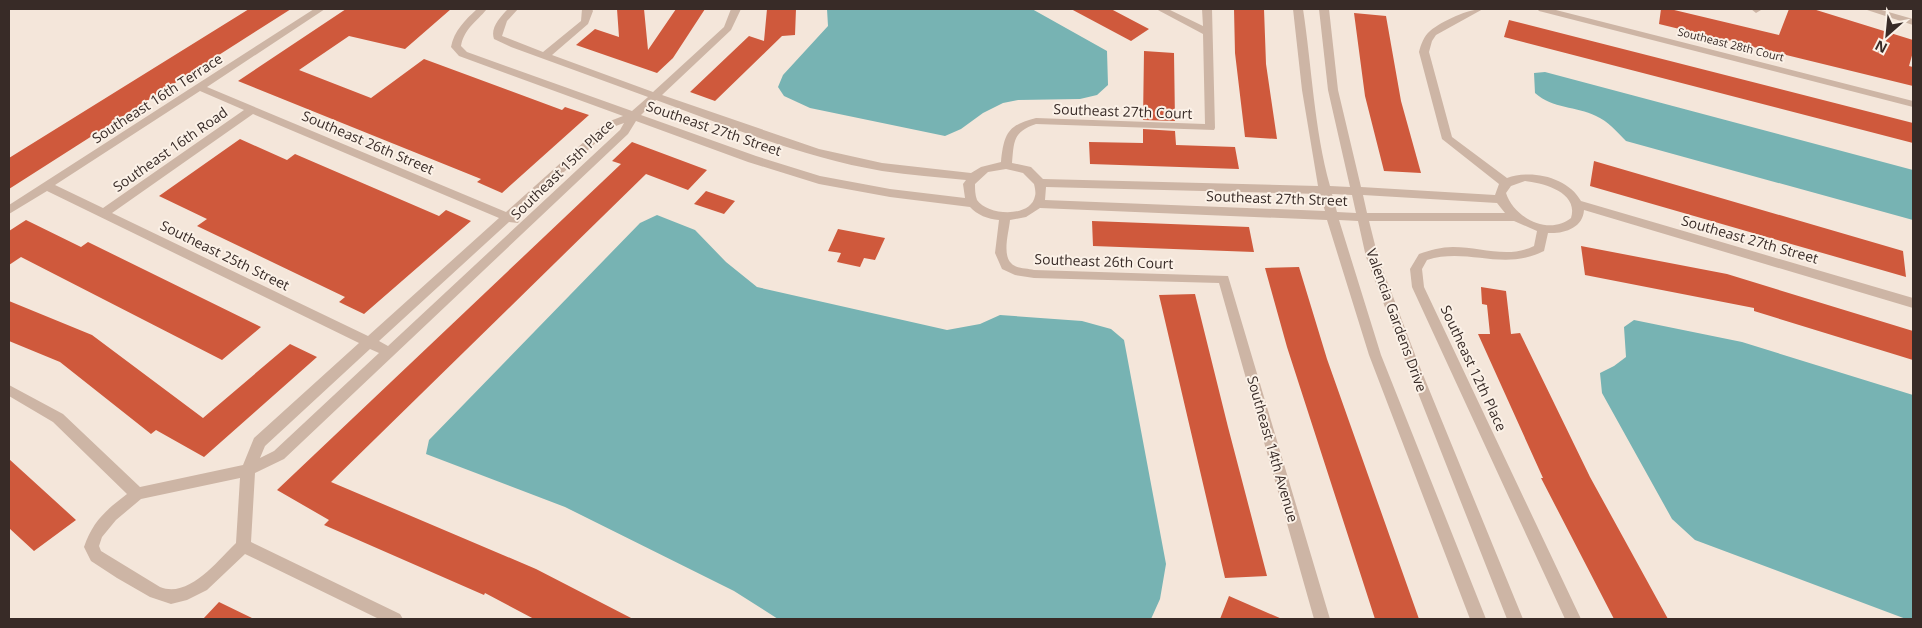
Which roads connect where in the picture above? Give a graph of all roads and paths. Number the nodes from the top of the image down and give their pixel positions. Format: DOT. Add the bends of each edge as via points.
graph roads {
  1 [pos="320,9"];
  2 [pos="482,9"];
  3 [pos="513,9"];
  4 [pos="587,9"];
  5 [pos="736,9"];
  6 [pos="1161,9"];
  7 [pos="1207,9"];
  8 [pos="1298,9"];
  9 [pos="1324,9"];
  10 [pos="1478,9"];
  11 [pos="1542,9"];
  12 [pos="1869,9"];
  13 [pos="1913,22"];
  14 [pos="1207,32"];
  15 [pos="545,56"];
  16 [pos="198,88"];
  17 [pos="655,95"];
  18 [pos="1913,104"];
  19 [pos="252,110"];
  20 [pos="633,116"];
  21 [pos="1006,165"];
  22 [pos="972,177"];
  23 [pos="1040,182"];
  24 [pos="1506,183"];
  25 [pos="1082,184"];
  26 [pos="47,186"];
  27 [pos="1325,191"];
  28 [pos="1356,192"];
  29 [pos="1501,199"];
  30 [pos="973,203"];
  31 [pos="1038,204"];
  32 [pos="1577,204"];
  33 [pos="1082,205"];
  34 [pos="9,210"];
  35 [pos="104,213"];
  36 [pos="1332,216"];
  37 [pos="1515,216"];
  38 [pos="508,217"];
  39 [pos="1005,217"];
  40 [pos="1362,217"];
  41 [pos="526,225"];
  42 [pos="1543,228"];
  43 [pos="1224,279"];
  44 [pos="1913,303"];
  45 [pos="369,342"];
  46 [pos="389,352"];
  47 [pos="9,390"];
  48 [pos="248,470"];
  49 [pos="137,494"];
  50 [pos="243,546"];
  51 [pos="395,619"];
  52 [pos="1322,619"];
  53 [pos="1478,619"];
  54 [pos="1515,619"];
  55 [pos="1573,619"];
  1 -- 16 [label="street, Southeast 16th Terrace"];
  2 -- 20 [label="street, Southeast 27th Street" via="457,38 456,47 463,54"];
  3 -- 15 [label="street, Southeast 27th Street" via="498,28 497,37"];
  4 -- 15 [label="street" via="585,22"];
  5 -- 17 [label="street" via="728,28"];
  6 -- 14 [label="street"];
  7 -- 14 [label="street, Southeast 27th Court"];
  8 -- 27 [label="street" via="1307,90"];
  9 -- 28 [label="street, Valencia Gardens Drive" via="1333,90"];
  10 -- 24 [label="street" via="1433,33 1424,52 1447,139"];
  11 -- 18 [label="street, Southeast 28th Court"];
  12 -- 13 [label="street"];
  14 -- 21 [label="street, Southeast 27th Court" via="1210,128 1036,121 1020,126 1009,137"];
  15 -- 17 [label="street, Southeast 27th Street"];
  16 -- 19 [label="street, Southeast 26th Street"];
  16 -- 26 [label="street, Southeast 16th Terrace"];
  17 -- 20 [label="street"];
  17 -- 22 [label="street, Southeast 27th Street" via="817,152 882,167"];
  19 -- 35 [label="street, Southeast 16th Road"];
  19 -- 38 [label="street, Southeast 26th Street"];
  20 -- 30 [label="street, Southeast 27th Street" via="820,180"];
  20 -- 38 [label="street, Southeast 15th Place" via="609,125"];
  20 -- 41 [label="street, Southeast 15th Place" via="624,132"];
  21 -- 22 [label="street" via="986,168"];
  21 -- 23 [label="street" via="1027,170"];
  22 -- 30 [label="street" via="968,190"];
  23 -- 25 [label="street, Southeast 27th Street"];
  23 -- 31 [label="street" via="1042,190"];
  24 -- 29 [label="street" via="1500,193"];
  24 -- 32 [label="street" via="1520,178 1538,178 1562,188"];
  25 -- 27 [label="street, Southeast 27th Street"];
  25 -- 33 [label="street"];
  26 -- 34 [label="street, Southeast 16th Terrace"];
  26 -- 35 [label="street, Southeast 25th Street"];
  27 -- 28 [label="street, Southeast 27th Street"];
  27 -- 36 [label="street"];
  28 -- 29 [label="street, Southeast 27th Street"];
  28 -- 40 [label="street, Valencia Gardens Drive"];
  29 -- 37 [label="street"];
  30 -- 39 [label="street" via="992,215"];
  31 -- 33 [label="street, Southeast 27th Street"];
  31 -- 39 [label="street" via="1024,214"];
  32 -- 42 [label="street" via="1579,213 1576,220 1562,227"];
  32 -- 44 [label="street, Southeast 27th Street"];
  33 -- 36 [label="street, Southeast 27th Street"];
  35 -- 45 [label="street, Southeast 25th Street"];
  36 -- 40 [label="street, Southeast 27th Street"];
  36 -- 53 [label="street" via="1375,355"];
  37 -- 40 [label="street, Southeast 27th Street"];
  37 -- 42 [label="street"];
  38 -- 41 [label="street, Southeast 26th Street"];
  38 -- 45 [label="street, Southeast 15th Place"];
  39 -- 43 [label="street, Southeast 26th Court" via="1001,253 1006,266 1015,271"];
  40 -- 54 [label="street, Valencia Gardens Drive" via="1372,257 1411,360"];
  41 -- 46 [label="street, Southeast 15th Place"];
  42 -- 55 [label="street, Southeast 12th Place" via="1540,248 1531,254 1511,257 1443,252 1424,257 1416,269 1418,287"];
  43 -- 52 [label="street, Southeast 14th Avenue"];
  45 -- 46 [label="street, Southeast 25th Street"];
  45 -- 48 [label="street, Southeast 15th Place" via="259,442"];
  46 -- 48 [label="street, Southeast 15th Place" via="279,455"];
  47 -- 49 [label="street" via="58,418"];
  48 -- 49 [label="street"];
  48 -- 50 [label="street"];
  49 -- 50 [label="street" via="111,514 96,533 92,547 96,556 156,593 170,597 188,592 210,577"];
  50 -- 51 [label="street"];
}
